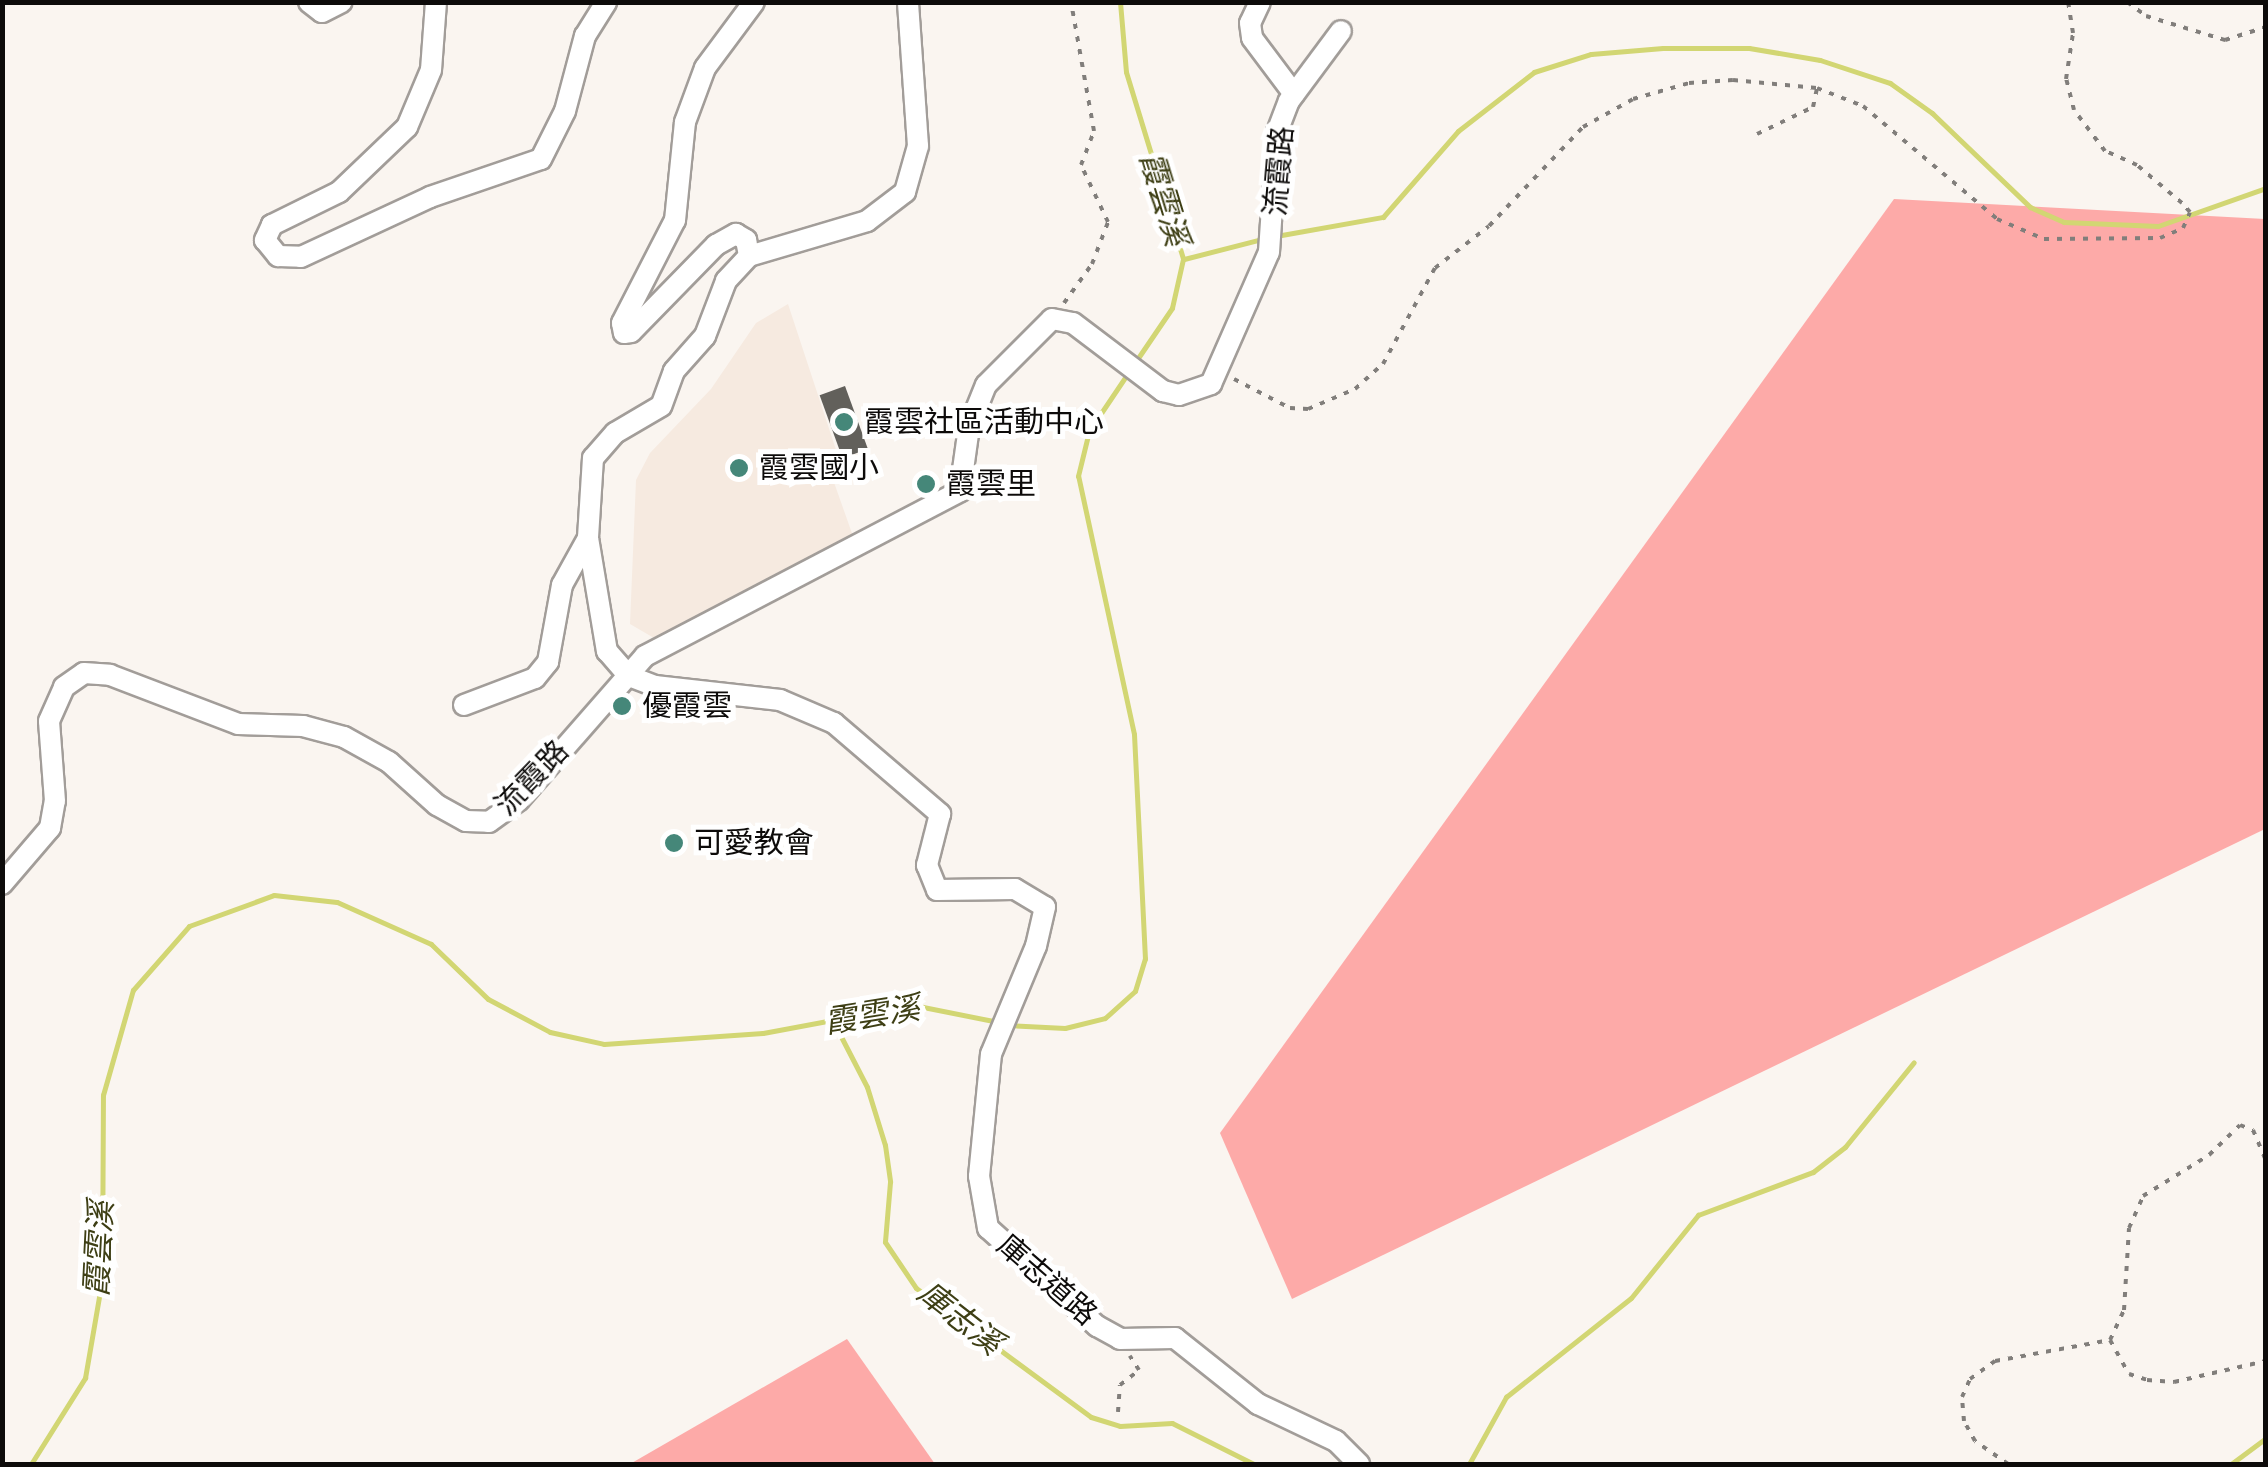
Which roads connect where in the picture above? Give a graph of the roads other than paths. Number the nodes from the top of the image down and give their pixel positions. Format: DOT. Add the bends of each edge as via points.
graph roads {
  1 [pos="309,2"];
  2 [pos="342,2"];
  3 [pos="436,2"];
  4 [pos="606,2"];
  5 [pos="754,2"];
  6 [pos="908,2"];
  7 [pos="1260,2"];
  8 [pos="1340,31"];
  9 [pos="1294,94"];
  10 [pos="749,256"];
  11 [pos="588,538"];
  12 [pos="629,676"];
  13 [pos="464,705"];
  14 [pos="2,884"];
  15 [pos="1360,1464"];
  1 -- 2 [label="street" via="322,12"];
  3 -- 4 [label="street" via="431,70 406,127 338,192 272,224 265,240 278,256 300,257 448,190 541,159 565,111 585,36"];
  5 -- 10 [label="street" via="705,68 684,122 674,220 621,329 631,332 656,312 716,245 736,234 746,240"];
  6 -- 10 [label="street" via="918,146 905,192 866,221"];
  7 -- 9 [label="street" via="1250,23 1252,38"];
  8 -- 9 [label="street, 流霞路"];
  9 -- 12 [label="street, 流霞路" via="1277,132 1269,252 1251,282 1220,374 1199,392 1163,391 1073,323 1052,319 986,385 969,427 960,492 776,592 665,642"];
  10 -- 11 [label="street" via="726,281 706,336 674,372 661,406 616,432 594,458"];
  11 -- 12 [label="street" via="600,632"];
  11 -- 13 [label="street" via="562,584 548,662 535,678"];
  12 -- 14 [label="street, 流霞路" via="518,800 489,822 466,821 436,805 389,762 344,737 302,726 238,724 110,675 84,673 64,686 49,721 56,801 50,828"];
  12 -- 15 [label="street, 庫志道路" via="680,692 780,700 834,724 940,814 927,864 937,890 1014,889 1044,907 992,1054 979,1176 988,1228 1008,1252 1120,1339 1175,1338 1258,1404 1336,1441"];
}
